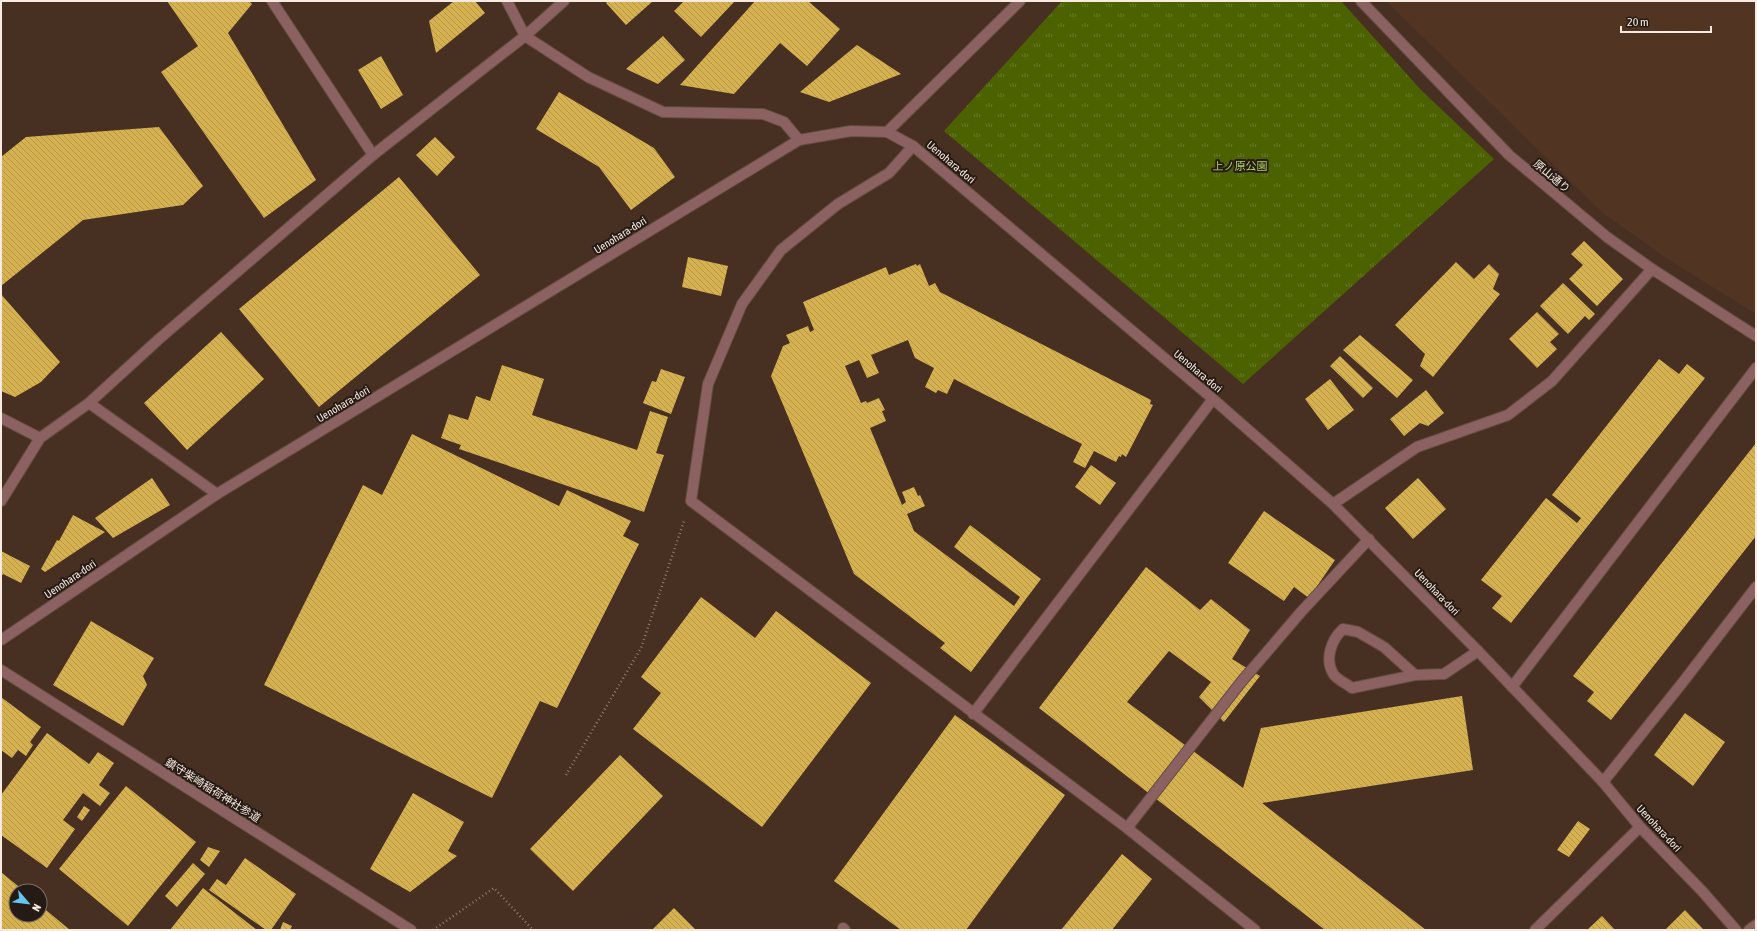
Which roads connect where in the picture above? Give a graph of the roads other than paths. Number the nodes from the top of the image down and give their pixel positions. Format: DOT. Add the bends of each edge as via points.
graph roads {
  1 [pos="272,1"];
  2 [pos="507,1"];
  3 [pos="564,1"];
  4 [pos="1020,1"];
  5 [pos="1361,1"];
  6 [pos="524,36"];
  7 [pos="886,132"];
  8 [pos="799,140"];
  9 [pos="913,146"];
  10 [pos="373,155"];
  11 [pos="1652,269"];
  12 [pos="1756,336"];
  13 [pos="1756,368"];
  14 [pos="1213,399"];
  15 [pos="89,403"];
  16 [pos="1,418"];
  17 [pos="40,438"];
  18 [pos="217,494"];
  19 [pos="1,501"];
  20 [pos="1333,504"];
  21 [pos="1369,540"];
  22 [pos="1756,587"];
  23 [pos="1,640"];
  24 [pos="1478,651"];
  25 [pos="1,670"];
  26 [pos="1415,675"];
  27 [pos="1512,688"];
  28 [pos="973,714"];
  29 [pos="1603,782"];
  30 [pos="1640,827"];
  31 [pos="1127,828"];
  32 [pos="1756,925"];
  33 [pos="412,930"];
  34 [pos="1255,930"];
  35 [pos="1535,930"];
  36 [pos="1736,930"];
  37 [pos="1749,930"];
  1 -- 10 [label="street"];
  2 -- 6 [label="street"];
  3 -- 6 [label="street"];
  4 -- 7 [label="street"];
  5 -- 11 [label="street, 原山通り" via="1509,156 1606,237"];
  6 -- 8 [label="street" via="588,77 663,112 763,114 784,122"];
  6 -- 10 [label="street"];
  7 -- 8 [label="street, Uenohara-dori" via="851,131"];
  7 -- 9 [label="street, Uenohara-dori"];
  8 -- 18 [label="street, Uenohara-dori"];
  9 -- 14 [label="street, Uenohara-dori"];
  9 -- 28 [label="street" via="889,173 838,204 781,250 742,304 708,384 691,501"];
  10 -- 15 [label="street" via="158,338"];
  11 -- 12 [label="street, 原山通り"];
  11 -- 20 [label="street" via="1552,381 1508,415 1417,447"];
  13 -- 27 [label="street"];
  14 -- 20 [label="street, Uenohara-dori"];
  14 -- 28 [label="street"];
  15 -- 17 [label="street"];
  15 -- 18 [label="street"];
  16 -- 17 [label="street"];
  17 -- 19 [label="street"];
  18 -- 23 [label="street, Uenohara-dori"];
  20 -- 21 [label="street, Uenohara-dori"];
  21 -- 24 [label="street, Uenohara-dori"];
  21 -- 31 [label="street" via="1301,612 1242,681"];
  22 -- 29 [label="street"];
  24 -- 26 [label="street" via="1444,674"];
  24 -- 27 [label="street, Uenohara-dori"];
  25 -- 33 [label="street, 鎮守柴崎稲荷神社参道"];
  26 -- 26 [label="street" via="1352,688 1334,675 1329,658 1335,637 1343,629 1358,632 1384,647"];
  27 -- 29 [label="street, Uenohara-dori"];
  28 -- 31 [label="street"];
  29 -- 30 [label="street, Uenohara-dori"];
  30 -- 35 [label="street"];
  30 -- 36 [label="street, Uenohara-dori"];
  31 -- 34 [label="street"];
  32 -- 37 [label="street"];
}
